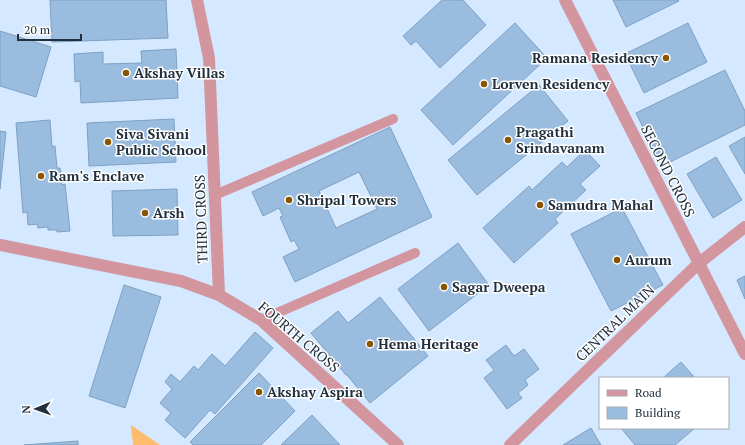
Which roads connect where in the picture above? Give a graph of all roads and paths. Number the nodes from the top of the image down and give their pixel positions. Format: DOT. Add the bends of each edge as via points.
graph roads {
  1 [pos="197,0"];
  2 [pos="565,0"];
  3 [pos="393,119"];
  4 [pos="215,195"];
  5 [pos="745,228"];
  6 [pos="0,245"];
  7 [pos="415,252"];
  8 [pos="698,263"];
  9 [pos="220,295"];
  10 [pos="261,320"];
  11 [pos="745,354"];
  12 [pos="398,445"];
  13 [pos="510,445"];
  1 -- 4 [label="street, THIRD CROSS" via="209,58"];
  2 -- 8 [label="street, SECOND CROSS"];
  3 -- 4 [label="lane"];
  4 -- 9 [label="street, THIRD CROSS"];
  5 -- 8 [label="street, CENTRAL MAIN"];
  6 -- 9 [label="street, FOURTH CROSS" via="180,281"];
  7 -- 10 [label="lane"];
  8 -- 11 [label="street, SECOND CROSS"];
  8 -- 13 [label="street, CENTRAL MAIN"];
  9 -- 10 [label="street, FOURTH CROSS"];
  10 -- 12 [label="street, FOURTH CROSS"];
}
